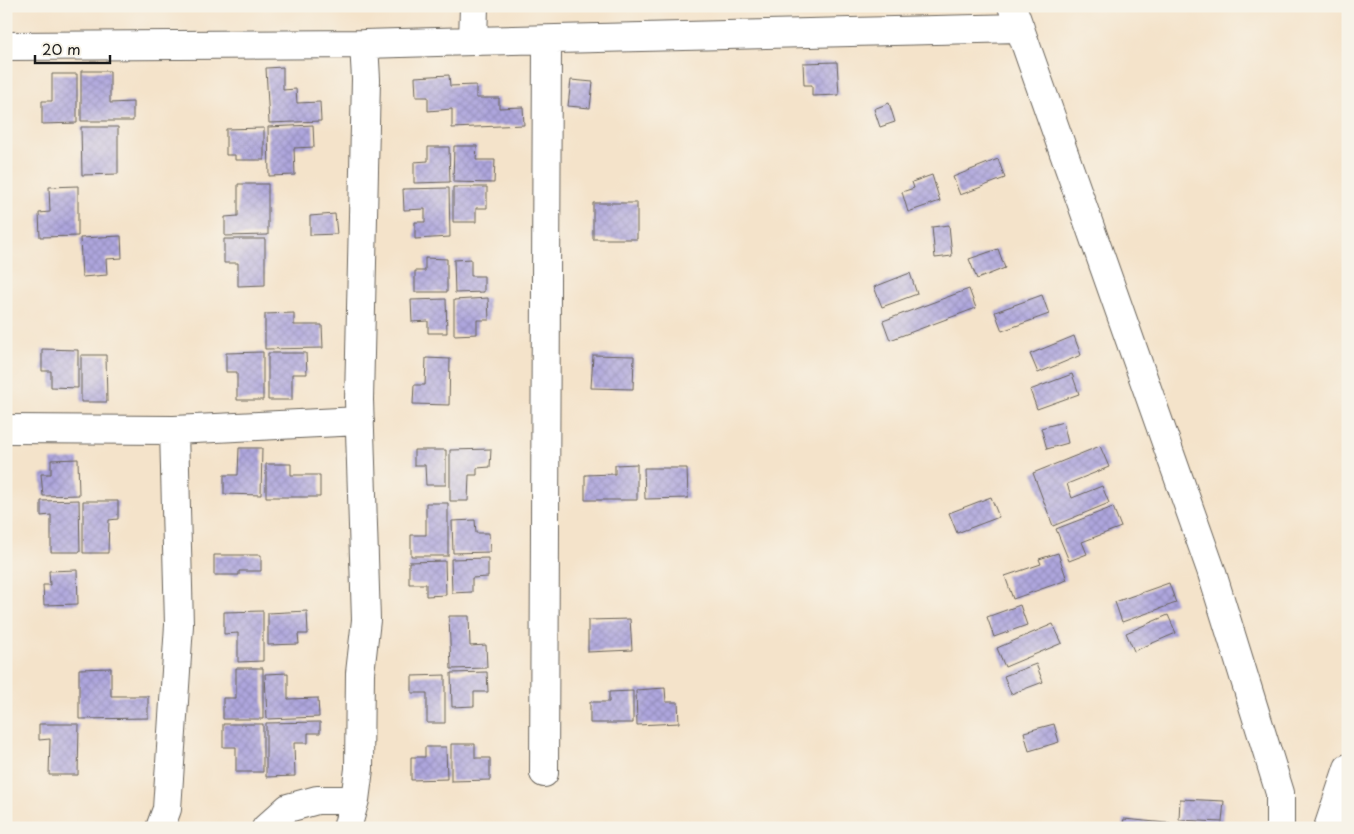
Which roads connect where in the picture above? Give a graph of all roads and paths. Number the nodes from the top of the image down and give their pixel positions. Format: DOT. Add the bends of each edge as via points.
graph roads {
  1 [pos="474,6"];
  2 [pos="1016,17"];
  3 [pos="547,40"];
  4 [pos="473,41"];
  5 [pos="364,44"];
  6 [pos="6,46"];
  7 [pos="360,421"];
  8 [pos="6,429"];
  9 [pos="174,430"];
  10 [pos="1348,768"];
  11 [pos="544,773"];
  12 [pos="356,800"];
  13 [pos="160,828"];
  14 [pos="266,828"];
  15 [pos="347,828"];
  16 [pos="1280,828"];
  17 [pos="1328,828"];
  1 -- 4 [label="street"];
  2 -- 3 [label="street"];
  2 -- 16 [label="street" via="1211,570 1280,792"];
  3 -- 4 [label="street"];
  3 -- 11 [label="street"];
  4 -- 5 [label="street"];
  5 -- 6 [label="street"];
  5 -- 7 [label="street"];
  7 -- 9 [label="street"];
  7 -- 12 [label="street" via="366,620 360,673"];
  8 -- 9 [label="street"];
  9 -- 13 [label="street" via="179,625 167,809"];
  10 -- 17 [label="street"];
  12 -- 14 [label="street" via="317,800 288,808"];
  12 -- 15 [label="street"];
}
